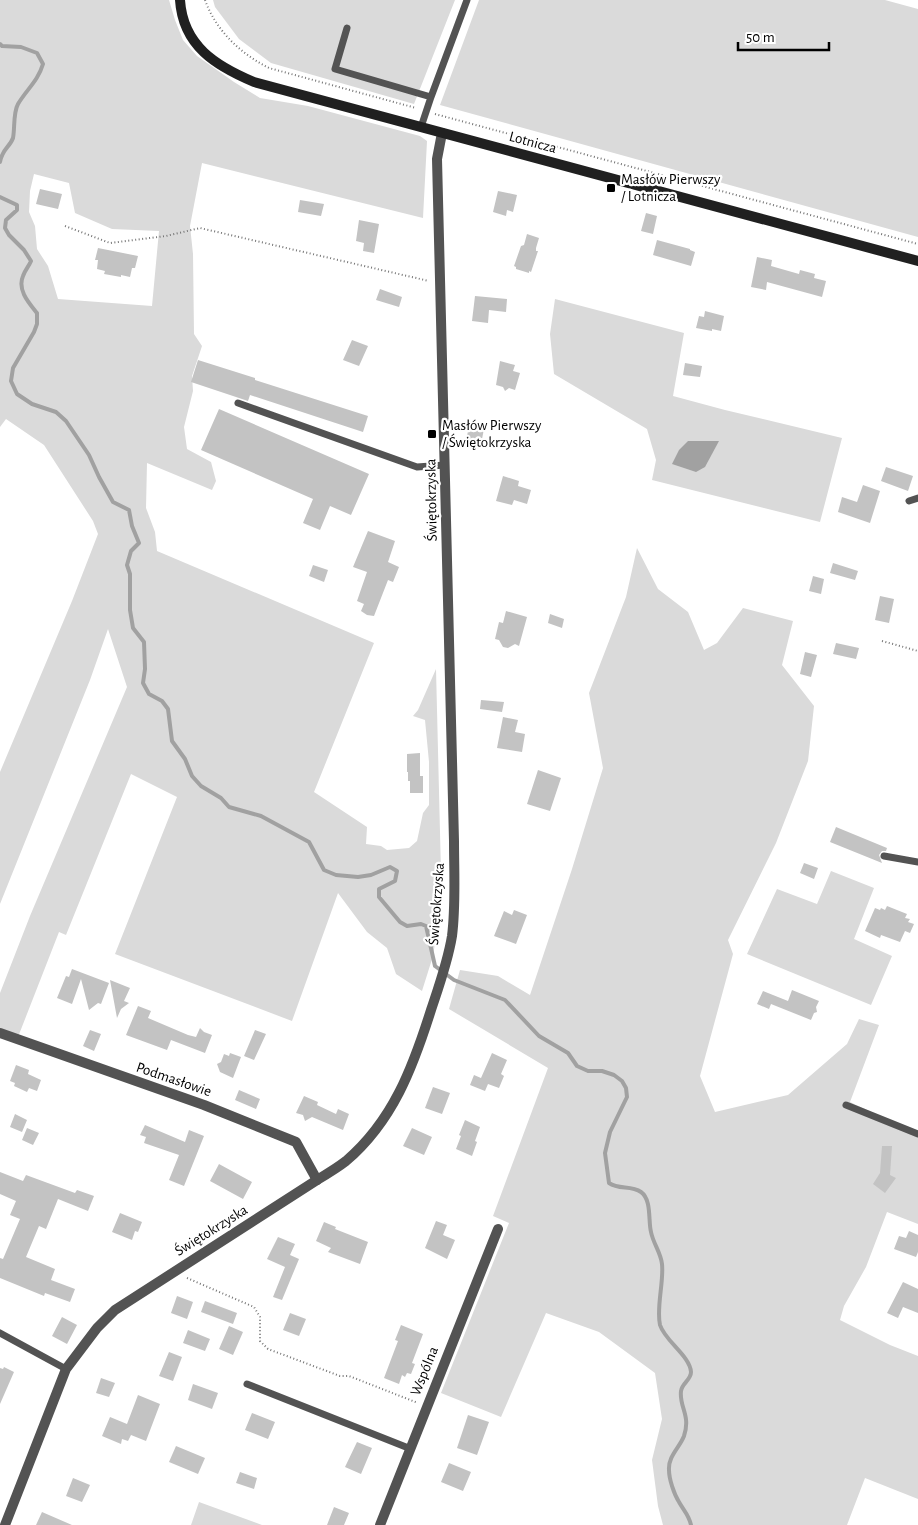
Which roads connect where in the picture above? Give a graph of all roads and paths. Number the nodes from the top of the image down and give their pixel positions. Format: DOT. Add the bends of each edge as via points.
graph roads {
  1 [pos="180,0"];
  2 [pos="206,0"];
  3 [pos="467,0"];
  4 [pos="346,28"];
  5 [pos="431,97"];
  6 [pos="426,111"];
  7 [pos="421,127"];
  8 [pos="442,133"];
  9 [pos="65,226"];
  10 [pos="918,244"];
  11 [pos="918,261"];
  12 [pos="440,284"];
  13 [pos="238,403"];
  14 [pos="445,465"];
  15 [pos="918,498"];
  16 [pos="909,501"];
  17 [pos="882,641"];
  18 [pos="918,651"];
  19 [pos="884,856"];
  20 [pos="918,862"];
  21 [pos="0,1033"];
  22 [pos="846,1105"];
  23 [pos="918,1134"];
  24 [pos="317,1180"];
  25 [pos="498,1229"];
  26 [pos="173,1272"];
  27 [pos="0,1333"];
  28 [pos="66,1369"];
  29 [pos="247,1384"];
  30 [pos="426,1406"];
  31 [pos="411,1449"];
  32 [pos="5,1525"];
  33 [pos="380,1525"];
  1 -- 7 [label="main road, Lotnicza" via="183,19 195,44 217,64 234,73 254,82"];
  2 -- 6 [label="path" via="214,18 236,46 269,68"];
  3 -- 5 [label="lane"];
  4 -- 5 [label="lane" via="335,69"];
  5 -- 6 [label="lane"];
  6 -- 7 [label="lane"];
  6 -- 10 [label="path"];
  7 -- 8 [label="main road, Lotnicza"];
  8 -- 11 [label="main road, Lotnicza"];
  8 -- 12 [label="street, Świętokrzyska" via="437,159"];
  9 -- 12 [label="path" via="110,243 200,228"];
  12 -- 14 [label="street, Świętokrzyska"];
  13 -- 14 [label="lane" via="416,466"];
  14 -- 24 [label="street, Świętokrzyska" via="454,850 452,930 440,985 422,1040 398,1096 365,1142"];
  15 -- 16 [label="lane"];
  17 -- 18 [label="path"];
  19 -- 20 [label="lane"];
  21 -- 24 [label="street, Podmasłowie" via="204,1105 296,1142"];
  22 -- 23 [label="lane"];
  24 -- 26 [label="street, Świętokrzyska"];
  25 -- 30 [label="street, Wspólna"];
  26 -- 28 [label="street, Świętokrzyska" via="115,1310"];
  26 -- 30 [label="path" via="254,1307 260,1317 260,1341 268,1349"];
  27 -- 28 [label="lane"];
  28 -- 32 [label="street, Świętokrzyska"];
  29 -- 31 [label="lane"];
  30 -- 31 [label="street, Wspólna"];
  31 -- 33 [label="street, Wspólna"];
}
